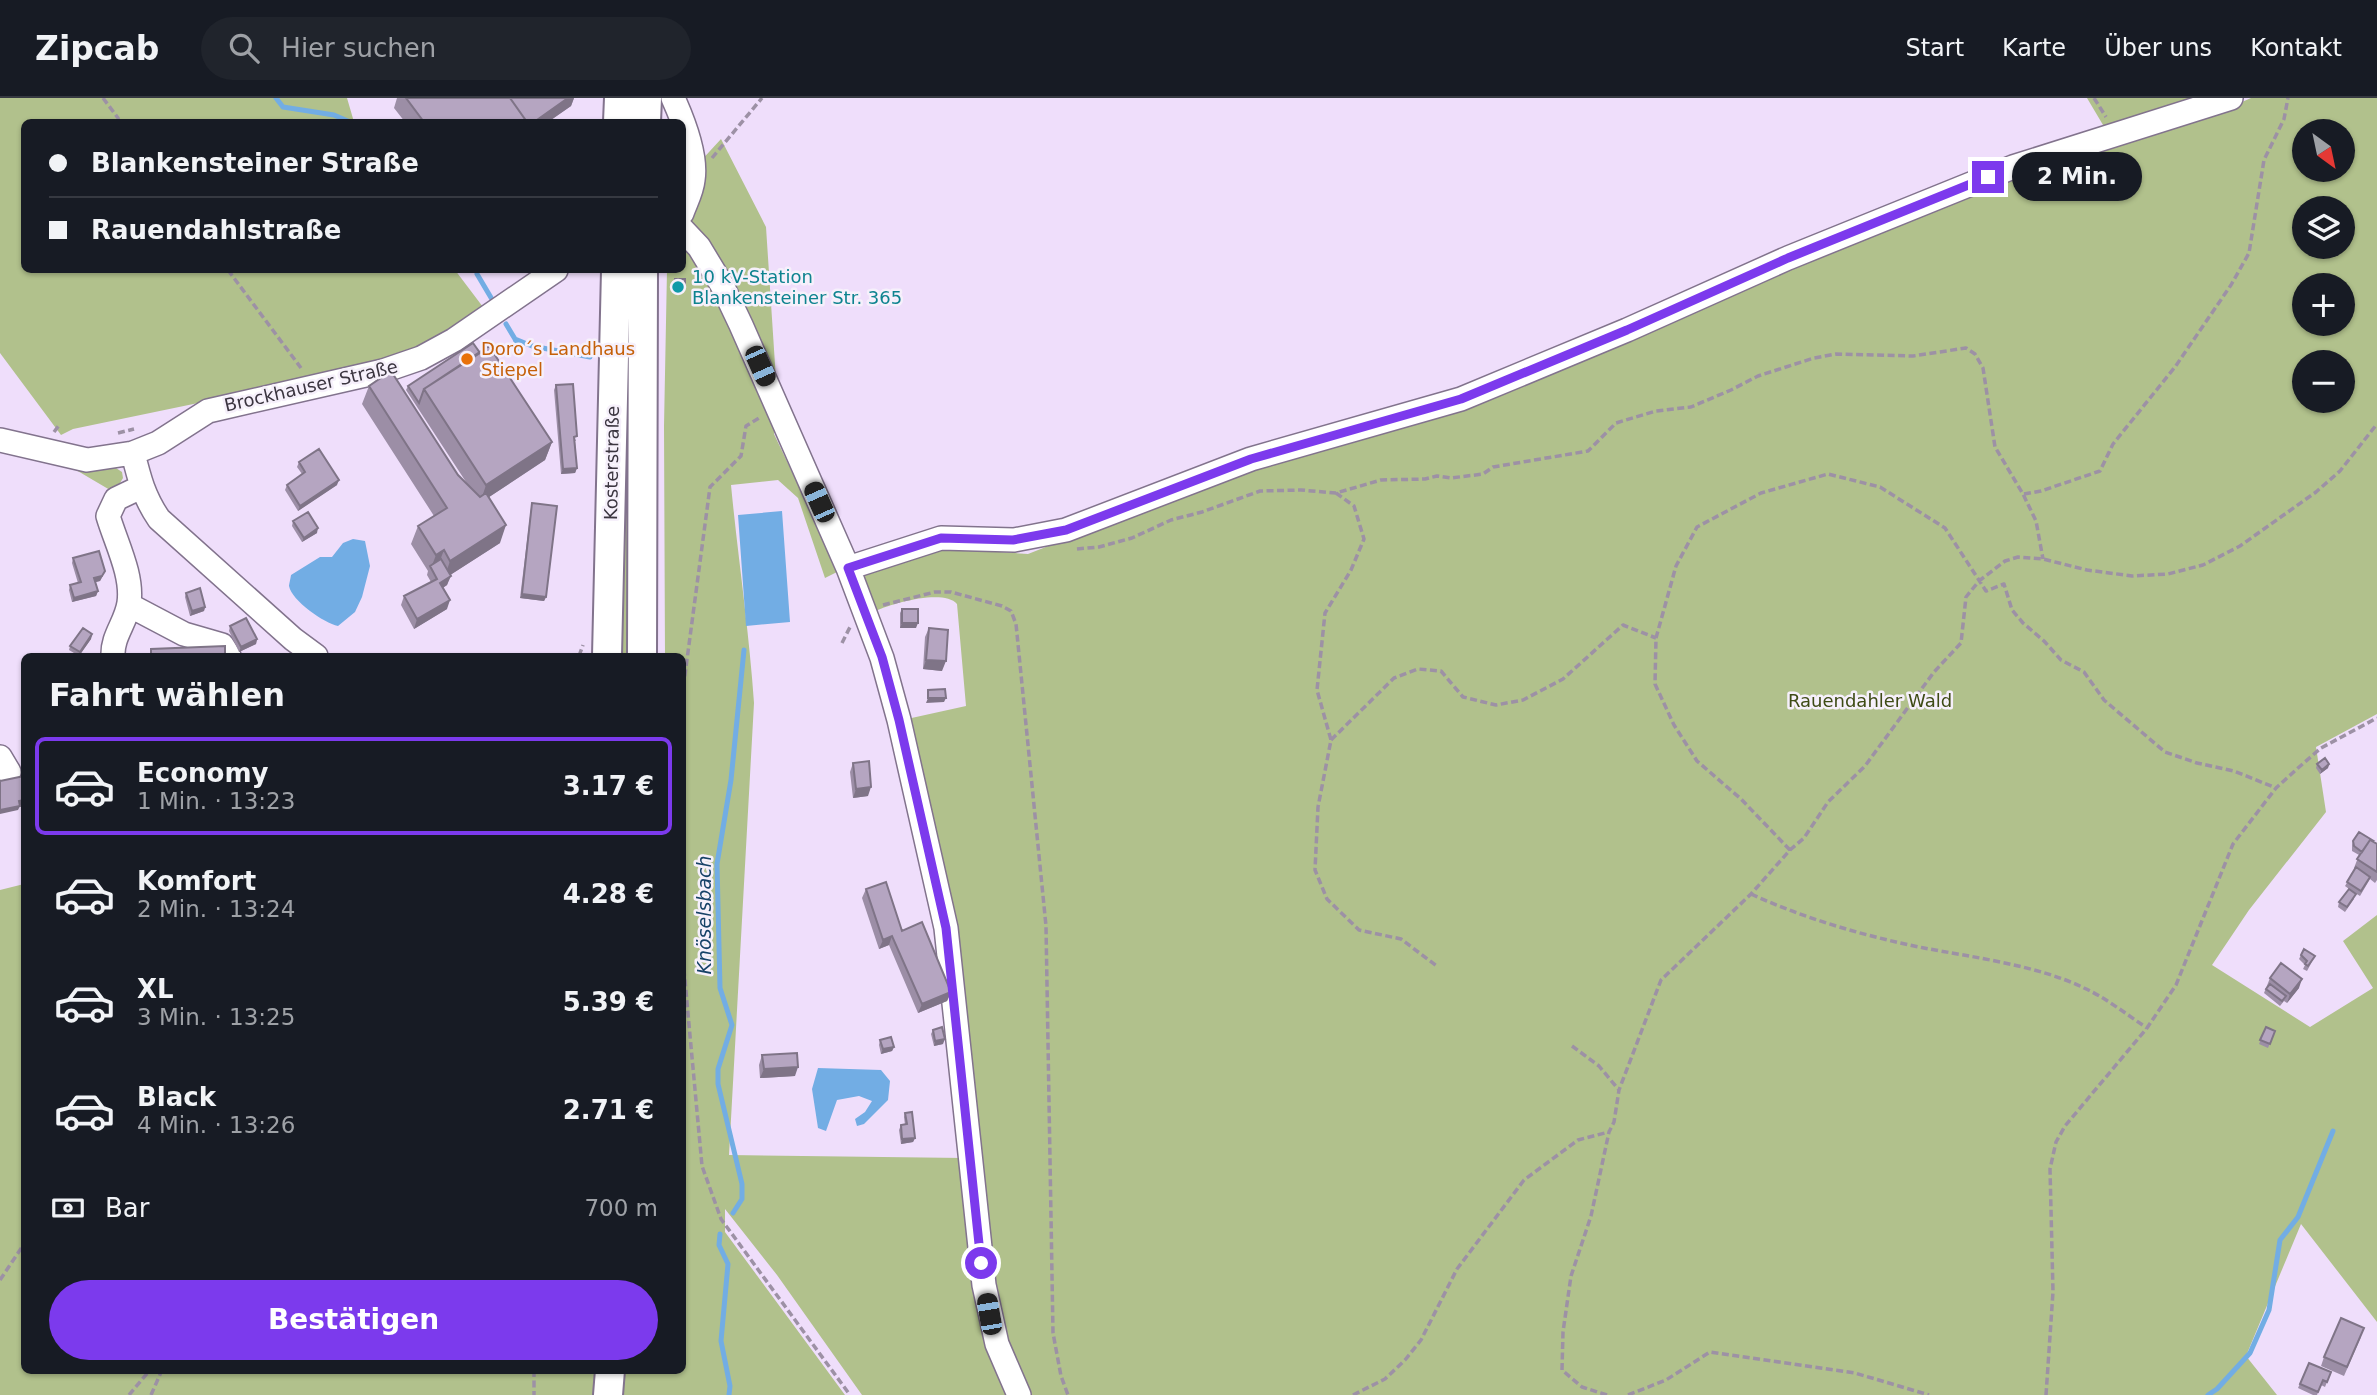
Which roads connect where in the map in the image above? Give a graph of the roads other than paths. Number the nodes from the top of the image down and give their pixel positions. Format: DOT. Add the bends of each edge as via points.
graph roads {
  1 [pos="619,98"];
  2 [pos="647,98"];
  3 [pos="673,98"];
  4 [pos="2231,98"];
  5 [pos="618,119"];
  6 [pos="646,119"];
  7 [pos="683,119"];
  8 [pos="686,131"];
  9 [pos="686,201"];
  10 [pos="686,233"];
  11 [pos="542,273"];
  12 [pos="616,273"];
  13 [pos="643,273"];
  14 [pos="0,440"];
  15 [pos="134,453"];
  16 [pos="141,486"];
  17 [pos="848,568"];
  18 [pos="129,605"];
  19 [pos="113,653"];
  20 [pos="227,653"];
  21 [pos="312,653"];
  22 [pos="607,653"];
  23 [pos="642,653"];
  24 [pos="590,1374"];
  25 [pos="610,1374"];
  26 [pos="590,1395"];
  27 [pos="608,1395"];
  28 [pos="1019,1395"];
  1 -- 5 [label="main road"];
  2 -- 6 [label="main road"];
  3 -- 7 [label="street"];
  4 -- 17 [label="street" via="2013,167 1461,399 1251,459 1066,530 1013,540 941,538"];
  8 -- 9 [label="street" via="693,164"];
  10 -- 17 [label="street" via="722,285"];
  11 -- 15 [label="street, Brockhauser Straße" via="454,340 421,358 208,411"];
  12 -- 22 [label="main road, Kosterstraße"];
  13 -- 23 [label="main road, Kosterstraße"];
  14 -- 15 [label="street, Brockhauser Straße" via="87,460"];
  15 -- 16 [label="street"];
  16 -- 18 [label="street" via="116,499 108,516 127,578"];
  16 -- 21 [label="street" via="159,519"];
  17 -- 28 [label="street" via="882,657 946,928 984,1284 997,1343"];
  18 -- 19 [label="street"];
  18 -- 20 [label="street" via="184,634 222,645"];
  24 -- 26 [label="main road"];
  25 -- 27 [label="main road"];
}
